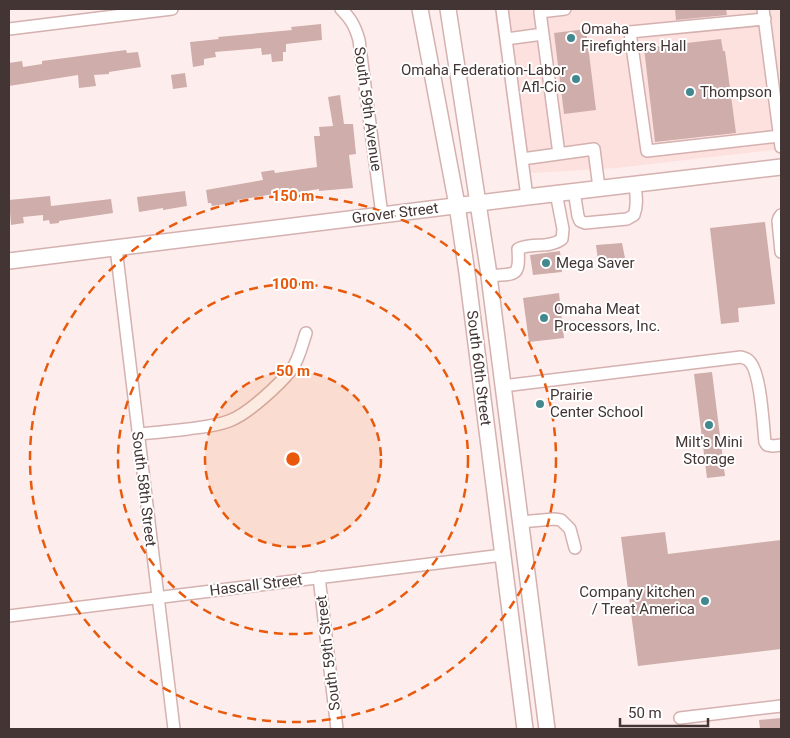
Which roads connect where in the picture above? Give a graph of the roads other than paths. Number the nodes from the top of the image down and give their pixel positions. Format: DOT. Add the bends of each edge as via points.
graph roads {
  1 [pos="172,9"];
  2 [pos="341,9"];
  3 [pos="420,9"];
  4 [pos="448,9"];
  5 [pos="502,9"];
  6 [pos="565,9"];
  7 [pos="764,14"];
  8 [pos="9,29"];
  9 [pos="543,34"];
  10 [pos="506,39"];
  11 [pos="776,62"];
  12 [pos="780,141"];
  13 [pos="559,154"];
  14 [pos="522,159"];
  15 [pos="781,167"];
  16 [pos="635,184"];
  17 [pos="600,188"];
  18 [pos="574,191"];
  19 [pos="556,193"];
  20 [pos="527,197"];
  21 [pos="478,203"];
  22 [pos="457,205"];
  23 [pos="382,215"];
  24 [pos="781,215"];
  25 [pos="116,248"];
  26 [pos="781,252"];
  27 [pos="9,261"];
  28 [pos="489,276"];
  29 [pos="306,333"];
  30 [pos="503,386"];
  31 [pos="486,420"];
  32 [pos="138,434"];
  33 [pos="781,445"];
  34 [pos="520,522"];
  35 [pos="575,548"];
  36 [pos="503,555"];
  37 [pos="320,577"];
  38 [pos="158,597"];
  39 [pos="9,616"];
  40 [pos="781,706"];
  41 [pos="680,718"];
  42 [pos="174,729"];
  43 [pos="337,729"];
  44 [pos="525,729"];
  45 [pos="547,729"];
  1 -- 8 [label="street"];
  2 -- 23 [label="street, South 59th Avenue" via="350,19 359,40"];
  3 -- 22 [label="main road, South 60th Street"];
  4 -- 21 [label="main road, South 60th Street"];
  5 -- 10 [label="street"];
  6 -- 9 [label="street" via="540,12"];
  7 -- 11 [label="street"];
  7 -- 12 [label="street" via="630,32 646,152"];
  9 -- 10 [label="street"];
  9 -- 13 [label="street"];
  10 -- 14 [label="street"];
  11 -- 12 [label="street"];
  13 -- 14 [label="street"];
  13 -- 17 [label="street" via="594,149"];
  14 -- 20 [label="street"];
  15 -- 16 [label="main road, Grover Street"];
  16 -- 17 [label="main road, Grover Street"];
  16 -- 18 [label="street" via="636,211 627,219 580,221"];
  17 -- 18 [label="main road, Grover Street"];
  18 -- 19 [label="main road, Grover Street"];
  19 -- 20 [label="main road, Grover Street"];
  19 -- 28 [label="street" via="562,239 540,246 521,247 518,249 518,270 513,274"];
  20 -- 21 [label="main road, Grover Street"];
  21 -- 22 [label="main road, Grover Street"];
  21 -- 28 [label="main road, South 60th Street"];
  22 -- 23 [label="main road, Grover Street"];
  22 -- 31 [label="main road, South 60th Street"];
  23 -- 25 [label="main road, Grover Street"];
  24 -- 26 [label="street" via="778,221"];
  25 -- 27 [label="main road, Grover Street"];
  25 -- 32 [label="street, South 58th Street"];
  28 -- 30 [label="main road, South 60th Street"];
  29 -- 32 [label="street" via="292,369 240,416 217,424"];
  30 -- 33 [label="street" via="741,357 749,360 756,371 765,442 767,445"];
  30 -- 34 [label="main road, South 60th Street"];
  31 -- 34 [label="main road" via="500,453 508,516 515,523"];
  31 -- 36 [label="main road, South 60th Street"];
  32 -- 38 [label="street, South 58th Street"];
  34 -- 35 [label="street" via="562,520 570,529"];
  34 -- 45 [label="main road, South 60th Street"];
  36 -- 37 [label="street, Hascall Street"];
  36 -- 44 [label="main road, South 60th Street"];
  37 -- 38 [label="street, Hascall Street"];
  37 -- 43 [label="street, South 59th Street"];
  38 -- 39 [label="street, Hascall Street"];
  38 -- 42 [label="street, South 58th Street"];
  40 -- 41 [label="street"];
}
